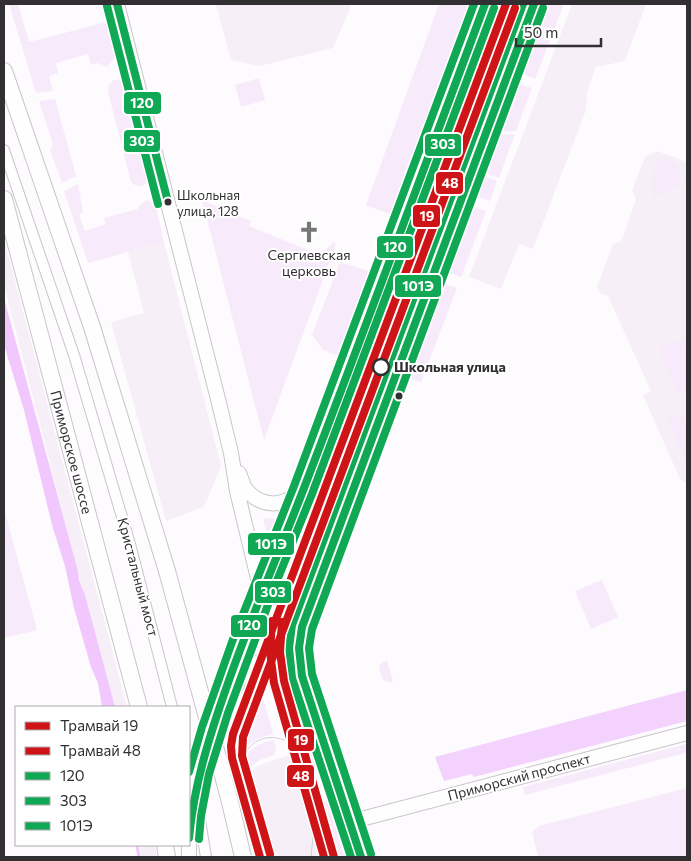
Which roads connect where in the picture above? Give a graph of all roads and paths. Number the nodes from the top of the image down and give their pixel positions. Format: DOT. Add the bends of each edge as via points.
graph roads {
  1 [pos="117,4"];
  2 [pos="485,4"];
  3 [pos="534,4"];
  4 [pos="4,71"];
  5 [pos="4,150"];
  6 [pos="4,199"];
  7 [pos="231,453"];
  8 [pos="302,490"];
  9 [pos="261,591"];
  10 [pos="306,691"];
  11 [pos="139,706"];
  12 [pos="172,706"];
  13 [pos="210,732"];
  14 [pos="687,733"];
  15 [pos="190,776"];
  16 [pos="190,811"];
  17 [pos="350,822"];
  18 [pos="206,857"];
  19 [pos="243,857"];
  20 [pos="361,857"];
  1 -- 7 [label="main road"];
  2 -- 8 [label="main road"];
  3 -- 10 [label="main road" via="304,619 298,655"];
  4 -- 19 [label="main road, bridge" via="92,327 167,571"];
  5 -- 12 [label="street, Кристальный мост" via="102,447"];
  6 -- 11 [label="main road, Приморское шоссе"];
  7 -- 8 [label="main road" via="245,488 253,497 274,503 285,501"];
  7 -- 9 [label="main road"];
  8 -- 9 [label="main road"];
  9 -- 13 [label="main road"];
  10 -- 13 [label="main road" via="280,665 267,662 253,665 245,672"];
  10 -- 17 [label="main road"];
  13 -- 16 [label="main road"];
  14 -- 17 [label="main road, Приморский проспект"];
  15 -- 18 [label="street, bridge"];
  17 -- 20 [label="main road"];
}
